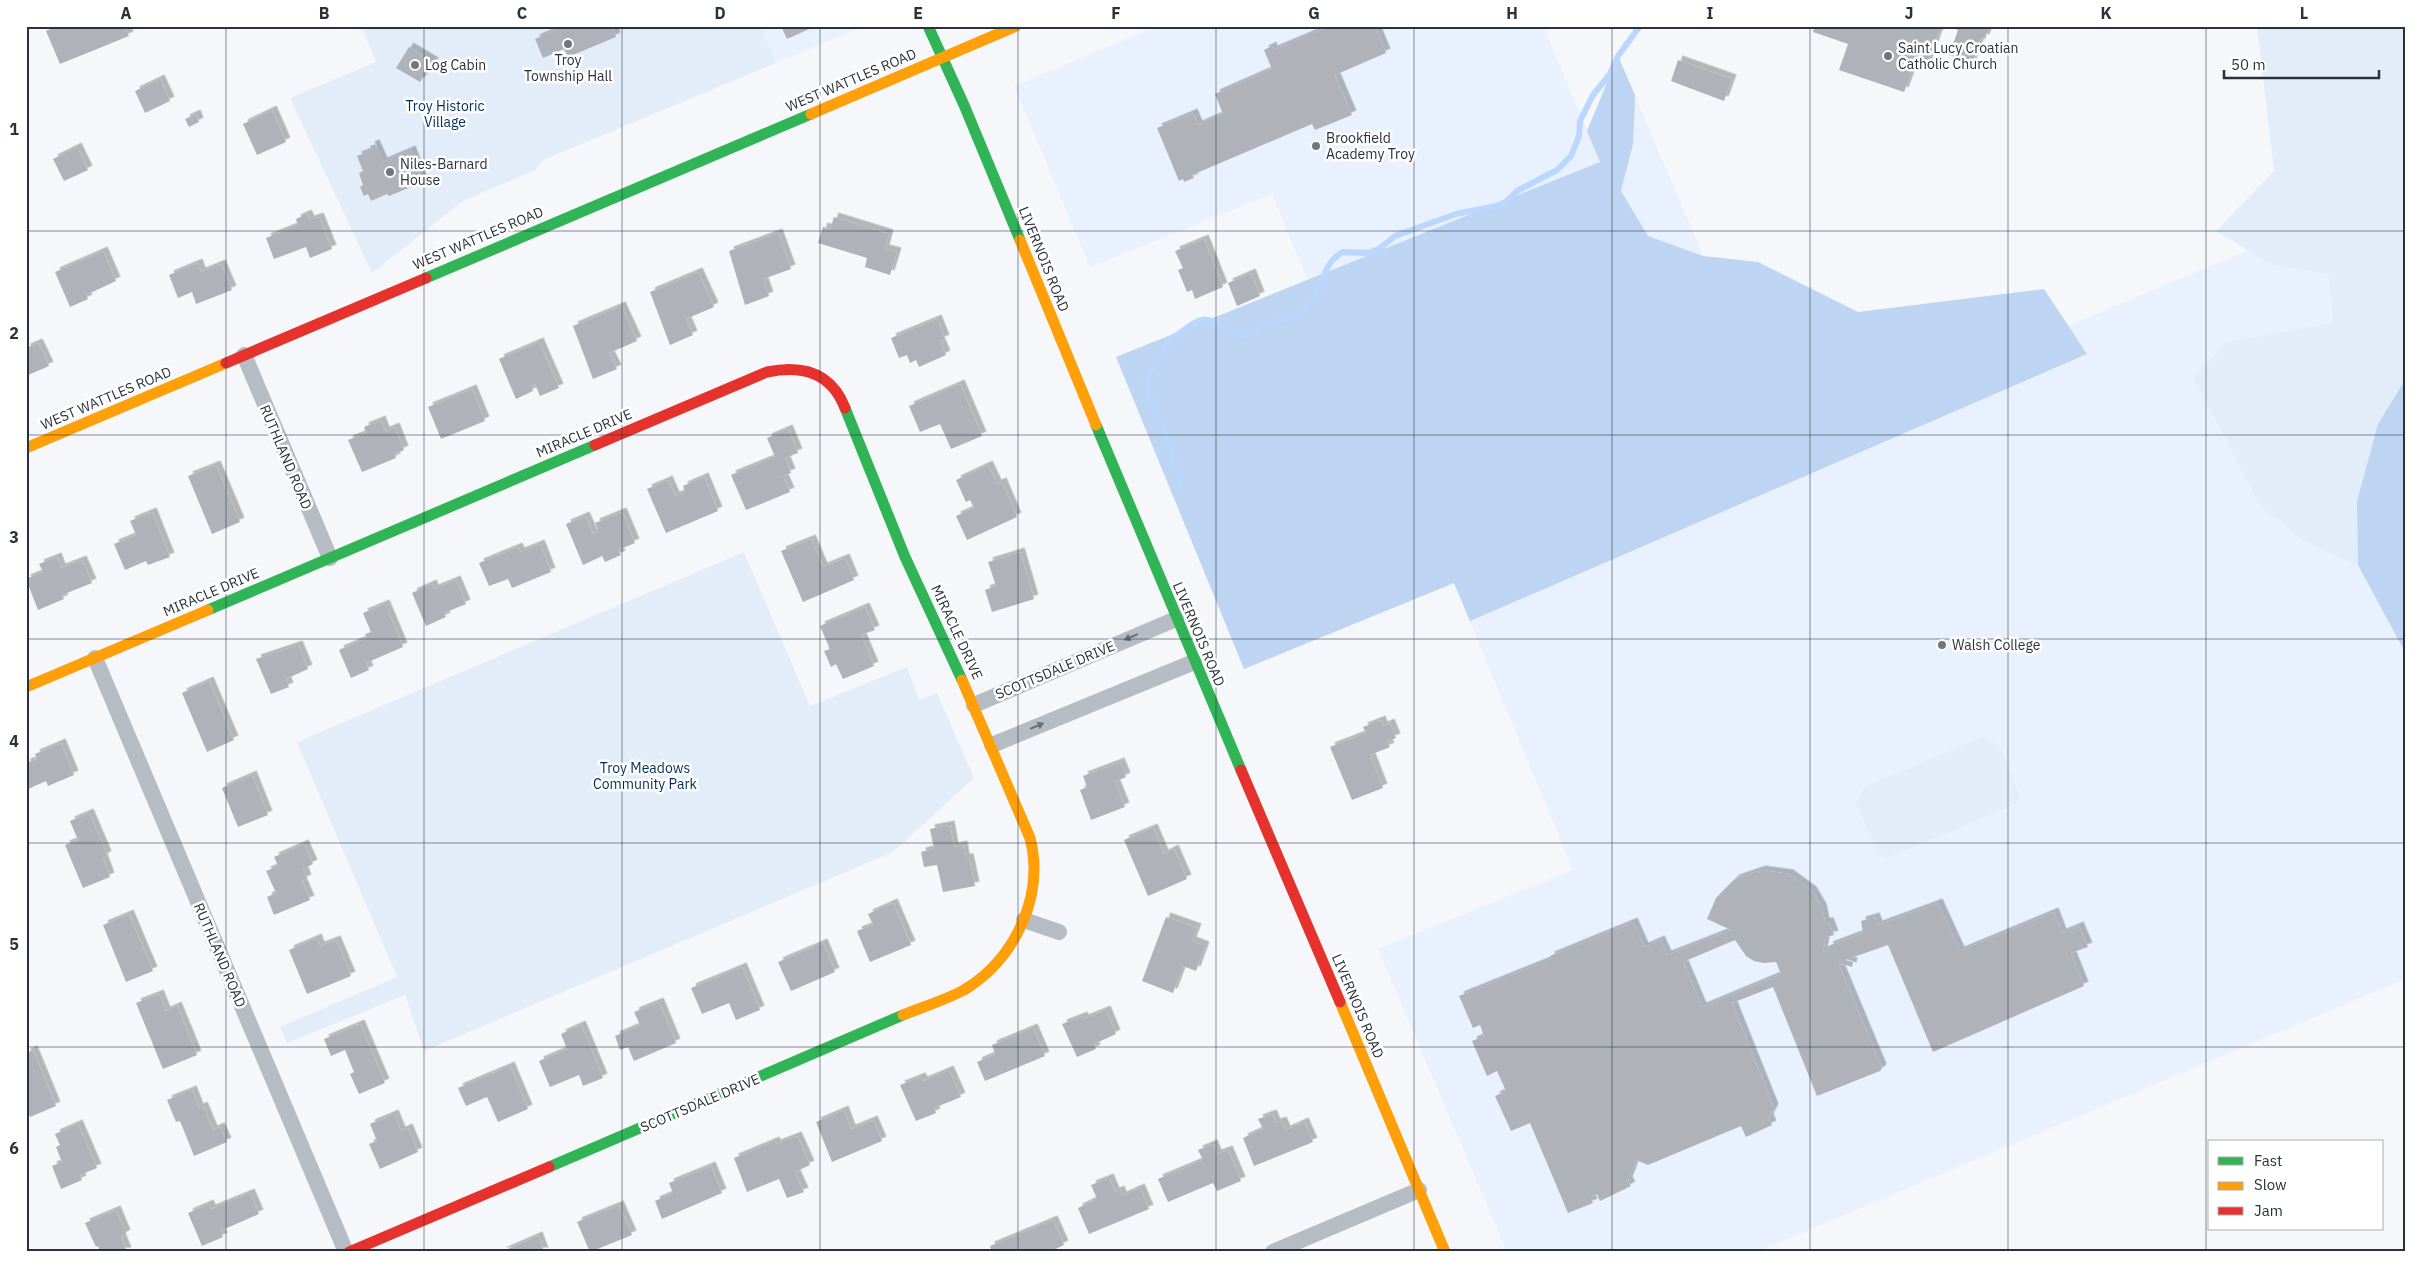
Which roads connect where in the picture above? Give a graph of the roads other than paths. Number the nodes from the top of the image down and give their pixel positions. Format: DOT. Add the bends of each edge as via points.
graph roads {
  1 [pos="928,26"];
  2 [pos="1016,26"];
  3 [pos="942,57"];
  4 [pos="244,355"];
  5 [pos="26,448"];
  6 [pos="330,558"];
  7 [pos="1176,619"];
  8 [pos="95,658"];
  9 [pos="1194,662"];
  10 [pos="26,688"];
  11 [pos="974,705"];
  12 [pos="992,745"];
  13 [pos="1024,920"];
  14 [pos="1059,932"];
  15 [pos="1419,1190"];
  16 [pos="348,1252"];
  17 [pos="1273,1252"];
  18 [pos="1444,1252"];
  1 -- 3 [label="street, LIVERNOIS ROAD"];
  2 -- 3 [label="street, WEST WATTLES ROAD"];
  3 -- 4 [label="street, WEST WATTLES ROAD"];
  3 -- 7 [label="street, LIVERNOIS ROAD"];
  4 -- 5 [label="street, WEST WATTLES ROAD"];
  4 -- 6 [label="street, RUTHLAND ROAD"];
  6 -- 8 [label="street, MIRACLE DRIVE"];
  6 -- 11 [label="street, MIRACLE DRIVE" via="767,372 796,367 811,370 831,385 843,403"];
  7 -- 9 [label="street, LIVERNOIS ROAD"];
  7 -- 11 [label="street, SCOTTSDALE DRIVE, one-way"];
  8 -- 10 [label="street, MIRACLE DRIVE"];
  8 -- 16 [label="street, RUTHLAND ROAD"];
  12 -- 9 [label="street, one-way"];
  9 -- 15 [label="street, LIVERNOIS ROAD"];
  11 -- 12 [label="street, SCOTTSDALE DRIVE"];
  12 -- 13 [label="street, SCOTTSDALE DRIVE" via="1019,809 1034,857 1034,882"];
  13 -- 14 [label="street"];
  13 -- 16 [label="street, SCOTTSDALE DRIVE" via="997,962 981,979 962,990"];
  15 -- 17 [label="street"];
  15 -- 18 [label="street, LIVERNOIS ROAD"];
}
